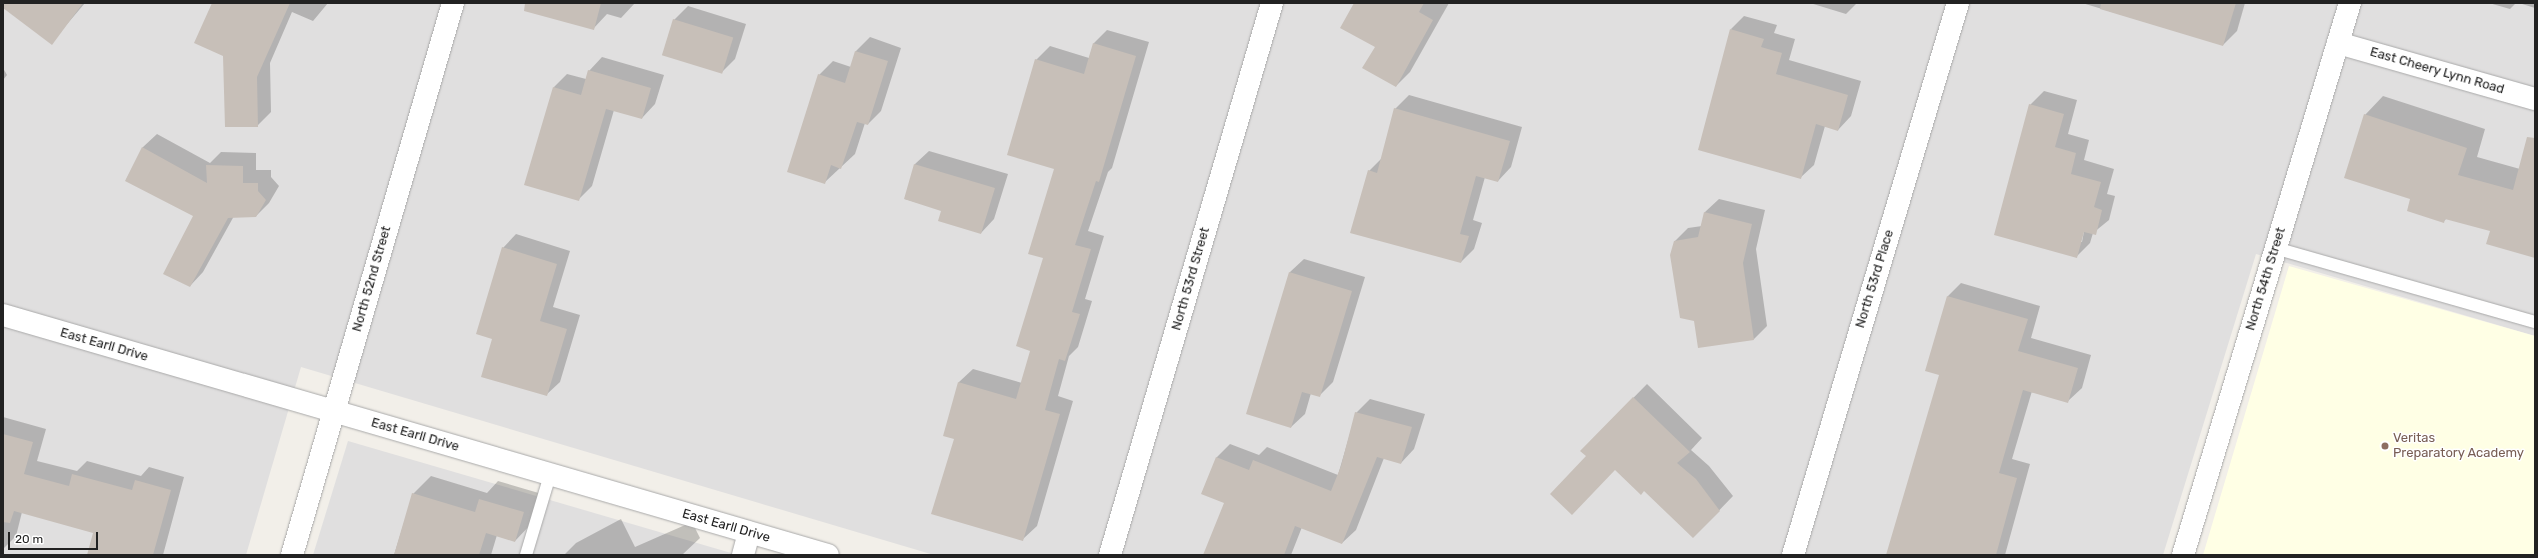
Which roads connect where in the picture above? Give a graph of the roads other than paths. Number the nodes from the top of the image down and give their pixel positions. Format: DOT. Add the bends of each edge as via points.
graph roads {
  1 [pos="453,3"];
  2 [pos="1272,3"];
  3 [pos="1958,3"];
  4 [pos="2350,3"];
  5 [pos="2338,43"];
  6 [pos="2535,99"];
  7 [pos="2275,248"];
  8 [pos="3,315"];
  9 [pos="2535,322"];
  10 [pos="333,410"];
  11 [pos="550,474"];
  12 [pos="749,533"];
  13 [pos="292,555"];
  14 [pos="526,555"];
  15 [pos="743,555"];
  16 [pos="828,555"];
  17 [pos="1110,555"];
  18 [pos="1793,555"];
  19 [pos="2183,555"];
  1 -- 10 [label="street, North 52nd Street"];
  2 -- 17 [label="street, North 53rd Street"];
  3 -- 18 [label="street, North 53rd Place"];
  4 -- 5 [label="street, North 54th Street"];
  5 -- 6 [label="street, East Cheery Lynn Road"];
  5 -- 7 [label="street, North 54th Street"];
  7 -- 9 [label="lane"];
  7 -- 19 [label="street, North 54th Street"];
  8 -- 10 [label="street, East Earll Drive"];
  10 -- 11 [label="street, East Earll Drive"];
  10 -- 13 [label="street, North 52nd Street"];
  11 -- 12 [label="street, East Earll Drive"];
  11 -- 14 [label="lane"];
  12 -- 15 [label="street"];
  12 -- 16 [label="street, East Earll Drive"];
}
